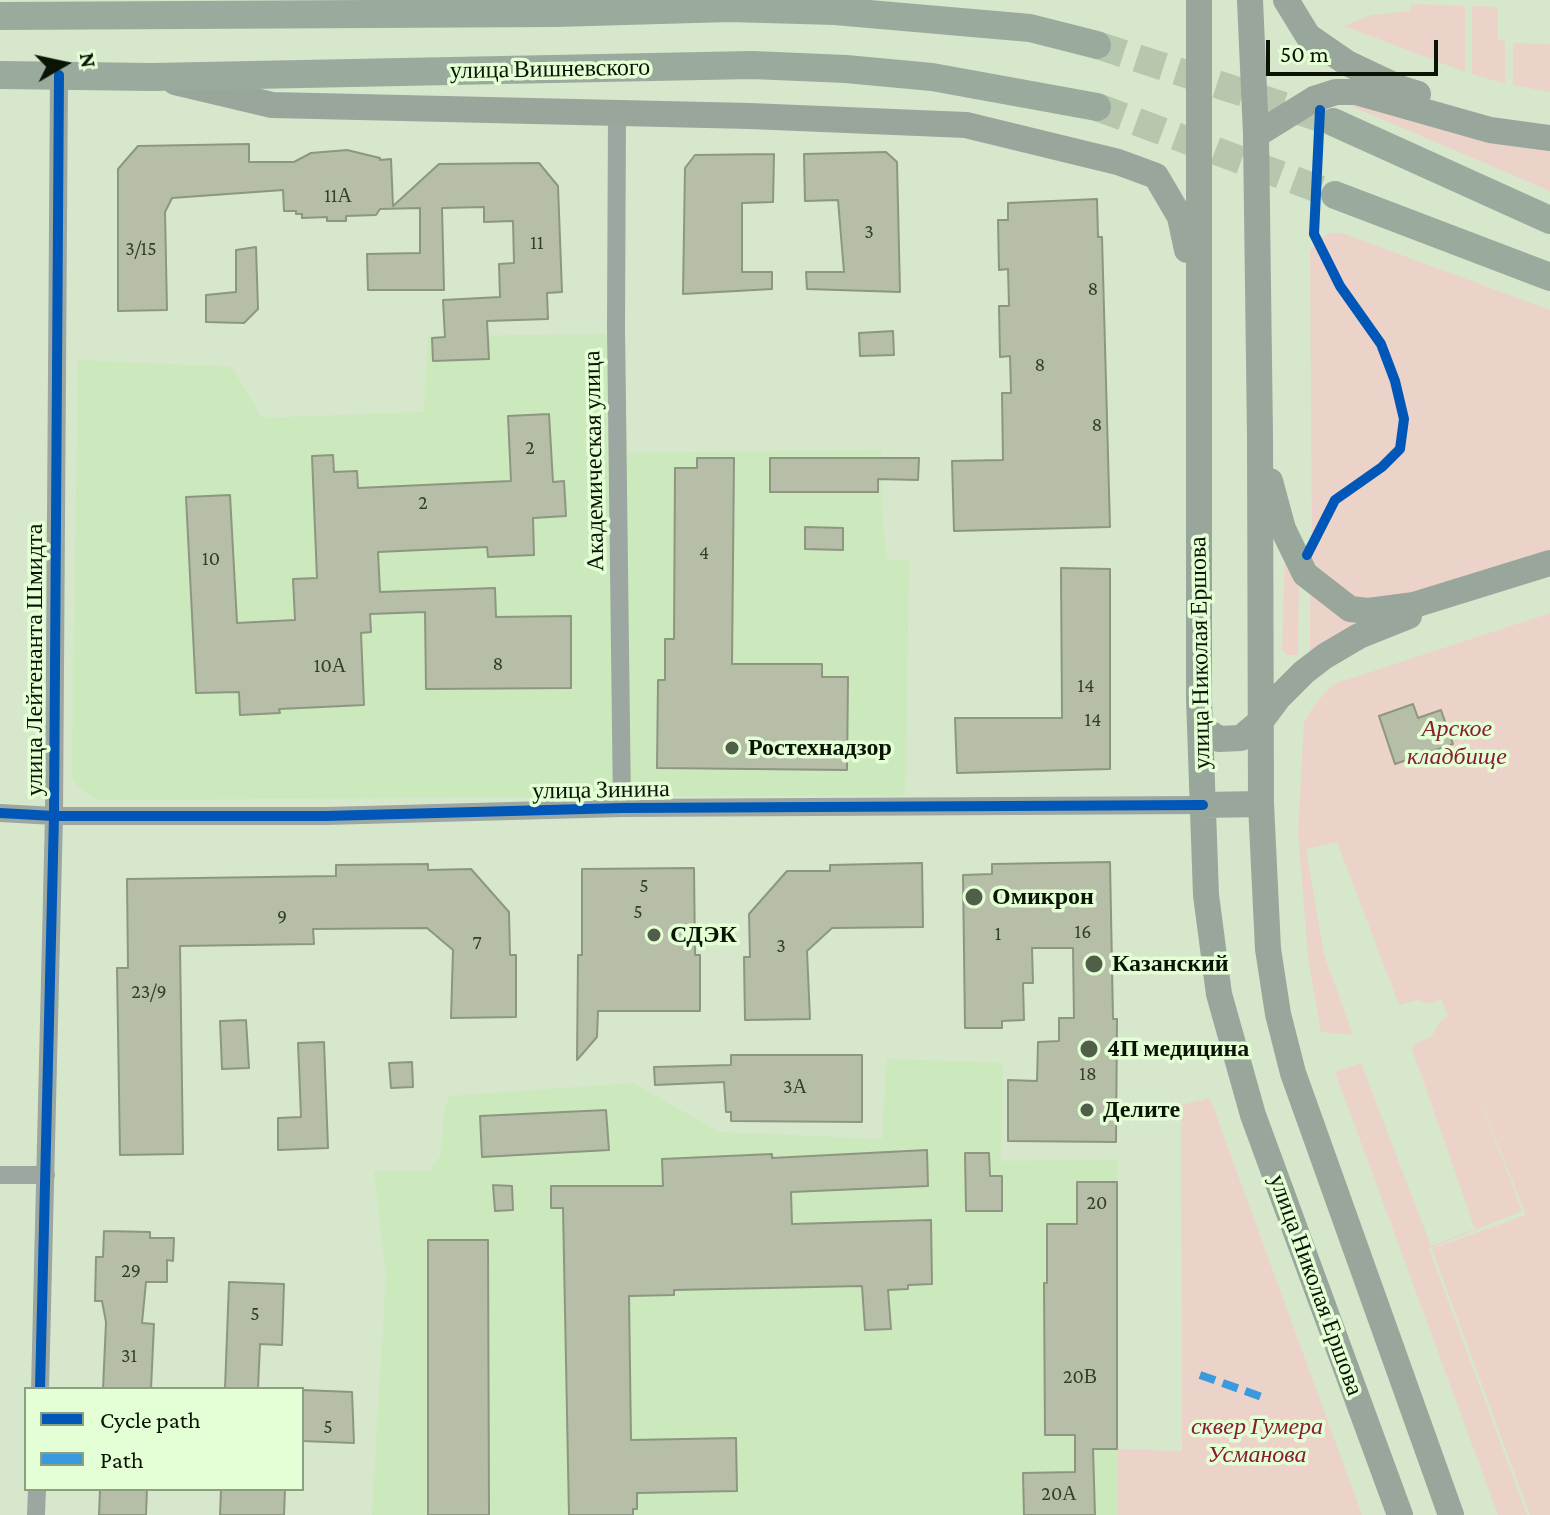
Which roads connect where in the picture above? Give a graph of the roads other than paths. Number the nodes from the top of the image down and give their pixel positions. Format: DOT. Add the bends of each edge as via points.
graph roads {
  1 [pos="247,0"];
  2 [pos="1199,0"];
  3 [pos="1250,0"];
  4 [pos="1286,0"];
  5 [pos="194,13"];
  6 [pos="0,16"];
  7 [pos="1097,45"];
  8 [pos="0,75"];
  9 [pos="59,75"];
  10 [pos="152,77"];
  11 [pos="1097,107"];
  12 [pos="617,113"];
  13 [pos="1333,122"];
  14 [pos="1550,125"];
  15 [pos="1256,135"];
  16 [pos="1550,138"];
  17 [pos="1335,195"];
  18 [pos="1550,220"];
  19 [pos="1550,277"];
  20 [pos="1198,302"];
  21 [pos="1260,436"];
  22 [pos="1550,563"];
  23 [pos="1550,571"];
  24 [pos="1261,721"];
  25 [pos="1201,727"];
  26 [pos="1261,804"];
  27 [pos="1203,805"];
  28 [pos="622,808"];
  29 [pos="0,813"];
  30 [pos="54,816"];
  31 [pos="0,1175"];
  32 [pos="46,1175"];
  33 [pos="40,1387"];
  34 [pos="37,1491"];
  35 [pos="36,1515"];
  36 [pos="1400,1515"];
  37 [pos="1451,1515"];
  1 -- 5 [label="main road"];
  2 -- 20 [label="main road, улица Николая Ершова"];
  3 -- 15 [label="main road, улица Николая Ершова"];
  4 -- 14 [label="main road" via="1308,36 1347,63 1402,89 1494,117"];
  5 -- 6 [label="main road"];
  5 -- 7 [label="main road" via="835,11 1030,28"];
  8 -- 9 [label="main road, улица Вишневского"];
  9 -- 10 [label="main road, улица Вишневского"];
  9 -- 30 [label="street, улица Лейтенанта Шмидта"];
  10 -- 11 [label="main road, улица Вишневского" via="752,65 932,77"];
  10 -- 12 [label="main road" via="272,105"];
  12 -- 20 [label="main road" via="966,125 1118,162 1156,176 1180,217"];
  12 -- 28 [label="street, Академическая улица"];
  13 -- 18 [label="main road"];
  15 -- 16 [label="main road" via="1314,99 1356,92 1490,130"];
  15 -- 21 [label="main road, улица Николая Ершова"];
  17 -- 19 [label="main road"];
  20 -- 25 [label="main road, улица Николая Ершова"];
  21 -- 22 [label="main road" via="1273,498 1294,555 1305,574 1350,609 1414,605"];
  21 -- 24 [label="main road, улица Николая Ершова"];
  23 -- 24 [label="main road" via="1359,636 1304,672"];
  24 -- 25 [label="main road" via="1231,740"];
  24 -- 26 [label="main road, улица Николая Ершова"];
  25 -- 27 [label="main road, улица Николая Ершова"];
  26 -- 27 [label="main road, улица Зинина"];
  26 -- 37 [label="main road, улица Николая Ершова" via="1268,949 1293,1073"];
  27 -- 28 [label="street, улица Зинина"];
  27 -- 36 [label="main road, улица Николая Ершова" via="1206,895 1219,994 1253,1115"];
  28 -- 30 [label="street, улица Зинина"];
  29 -- 30 [label="street, улица Зинина"];
  30 -- 32 [label="street, улица Лейтенанта Шмидта"];
  31 -- 32 [label="street"];
  32 -- 33 [label="street, улица Лейтенанта Шмидта"];
  34 -- 35 [label="street"];
}
